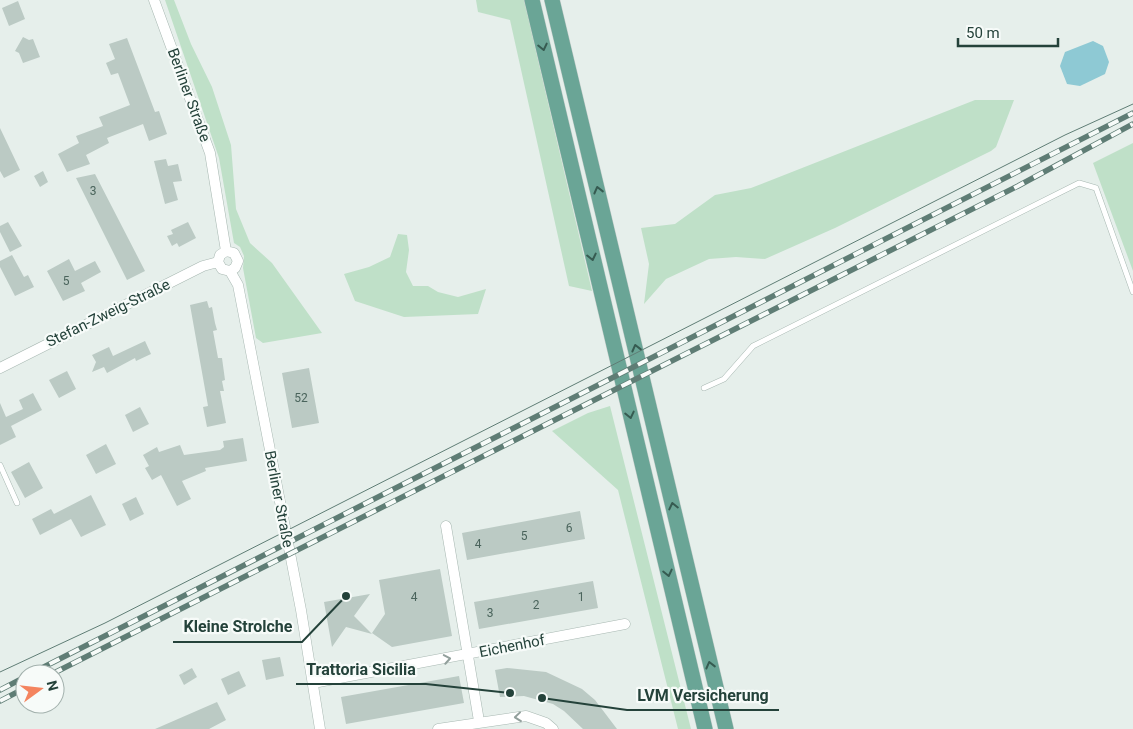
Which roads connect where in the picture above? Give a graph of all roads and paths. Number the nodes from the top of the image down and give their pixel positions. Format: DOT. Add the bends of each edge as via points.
graph roads {
  1 [pos="154,0"];
  2 [pos="532,0"];
  3 [pos="552,0"];
  4 [pos="226,251"];
  5 [pos="218,262"];
  6 [pos="230,271"];
  7 [pos="1133,292"];
  8 [pos="0,368"];
  9 [pos="704,388"];
  10 [pos="0,465"];
  11 [pos="17,503"];
  12 [pos="446,526"];
  13 [pos="625,624"];
  14 [pos="468,655"];
  15 [pos="313,683"];
  16 [pos="479,721"];
  17 [pos="320,729"];
  18 [pos="438,729"];
  19 [pos="553,729"];
  20 [pos="706,729"];
  21 [pos="726,729"];
  1 -- 4 [label="street, Berliner Straße" via="210,154"];
  2 -- 20 [label="main road, one-way"];
  21 -- 3 [label="main road, one-way"];
  4 -- 5 [label="street"];
  4 -- 6 [label="street, Berliner Straße" via="234,254 238,261"];
  5 -- 6 [label="street" via="222,269"];
  5 -- 8 [label="street, Stefan-Zweig-Straße" via="203,266"];
  6 -- 15 [label="street, Berliner Straße" via="238,285"];
  7 -- 9 [label="lane" via="1096,188 1079,182 753,346 724,379"];
  10 -- 11 [label="lane"];
  12 -- 14 [label="street, Eichenhof"];
  13 -- 14 [label="street, Eichenhof"];
  15 -- 14 [label="street, one-way"];
  14 -- 16 [label="street"];
  15 -- 17 [label="street, Berliner Straße"];
  16 -- 18 [label="street"];
  19 -- 16 [label="street, one-way" via="526,716"];
}
